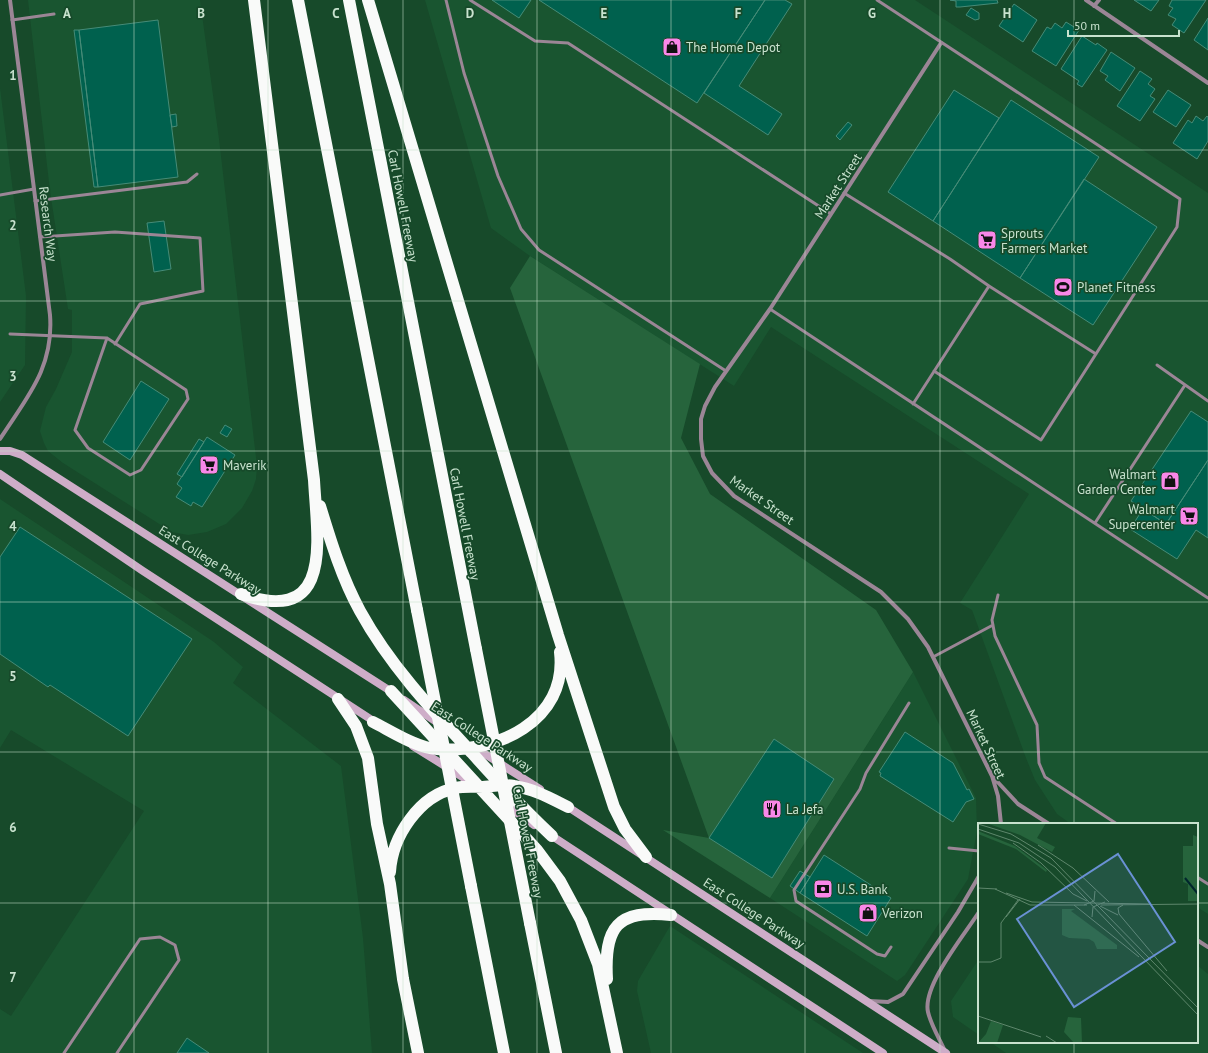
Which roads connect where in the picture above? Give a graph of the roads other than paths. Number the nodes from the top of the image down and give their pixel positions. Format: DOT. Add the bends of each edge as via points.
graph roads {
  1 [pos="10,0"];
  2 [pos="254,0"];
  3 [pos="298,0"];
  4 [pos="349,0"];
  5 [pos="368,0"];
  6 [pos="446,0"];
  7 [pos="470,0"];
  8 [pos="877,0"];
  9 [pos="1086,0"];
  10 [pos="1099,0"];
  11 [pos="1094,6"];
  12 [pos="54,14"];
  13 [pos="12,20"];
  14 [pos="941,43"];
  15 [pos="1208,83"];
  16 [pos="197,174"];
  17 [pos="34,190"];
  18 [pos="844,193"];
  19 [pos="0,195"];
  20 [pos="35,201"];
  21 [pos="831,214"];
  22 [pos="40,237"];
  23 [pos="989,286"];
  24 [pos="770,309"];
  25 [pos="10,334"];
  26 [pos="51,336"];
  27 [pos="107,338"];
  28 [pos="115,344"];
  29 [pos="1096,354"];
  30 [pos="1157,365"];
  31 [pos="726,371"];
  32 [pos="934,371"];
  33 [pos="1185,385"];
  34 [pos="1208,401"];
  35 [pos="913,404"];
  36 [pos="0,439"];
  37 [pos="0,451"];
  38 [pos="0,474"];
  39 [pos="314,480"];
  40 [pos="1095,524"];
  41 [pos="240,594"];
  42 [pos="998,595"];
  43 [pos="1208,598"];
  44 [pos="993,625"];
  45 [pos="558,636"];
  46 [pos="933,657"];
  47 [pos="391,691"];
  48 [pos="338,699"];
  49 [pos="909,703"];
  50 [pos="373,722"];
  51 [pos="453,733"];
  52 [pos="471,748"];
  53 [pos="445,750"];
  54 [pos="992,776"];
  55 [pos="502,786"];
  56 [pos="478,787"];
  57 [pos="568,807"];
  58 [pos="1001,823"];
  59 [pos="1047,823"];
  60 [pos="1115,823"];
  61 [pos="552,836"];
  62 [pos="949,848"];
  63 [pos="978,851"];
  64 [pos="646,858"];
  65 [pos="978,878"];
  66 [pos="1198,878"];
  67 [pos="390,884"];
  68 [pos="1208,884"];
  69 [pos="978,914"];
  70 [pos="671,915"];
  71 [pos="1198,941"];
  72 [pos="891,947"];
  73 [pos="1208,947"];
  74 [pos="865,1000"];
  75 [pos="608,1006"];
  76 [pos="64,1053"];
  77 [pos="117,1053"];
  78 [pos="418,1053"];
  79 [pos="504,1053"];
  80 [pos="556,1053"];
  81 [pos="617,1053"];
  82 [pos="883,1053"];
  83 [pos="946,1053"];
  1 -- 13 [label="street, Research Way"];
  2 -- 39 [label="highway"];
  3 -- 79 [label="highway, bridge"];
  4 -- 80 [label="highway, Carl Howell Freeway, bridge"];
  5 -- 45 [label="highway"];
  6 -- 31 [label="lane" via="480,126 521,229 539,250"];
  7 -- 21 [label="lane" via="535,41 568,43"];
  8 -- 14 [label="lane"];
  9 -- 11 [label="street"];
  10 -- 11 [label="street"];
  11 -- 15 [label="street"];
  12 -- 13 [label="lane"];
  13 -- 17 [label="street, Research Way"];
  14 -- 18 [label="street, Market Street"];
  14 -- 29 [label="lane" via="1180,199 1177,228"];
  16 -- 20 [label="lane" via="187,182"];
  17 -- 19 [label="lane"];
  17 -- 20 [label="street, Research Way"];
  18 -- 21 [label="street, Market Street"];
  18 -- 23 [label="lane"];
  20 -- 22 [label="street, Research Way"];
  21 -- 24 [label="street, Market Street"];
  22 -- 26 [label="street, Research Way"];
  22 -- 28 [label="lane" via="115,232 200,238 203,291 140,304"];
  23 -- 29 [label="lane"];
  23 -- 32 [label="lane"];
  24 -- 31 [label="street, Market Street"];
  24 -- 35 [label="lane"];
  25 -- 26 [label="lane"];
  26 -- 27 [label="lane"];
  26 -- 36 [label="street, Research Way" via="41,375"];
  27 -- 28 [label="lane"];
  27 -- 28 [label="lane" via="75,430 88,448 130,475 141,470 188,399 186,390"];
  29 -- 32 [label="lane" via="1041,440"];
  30 -- 33 [label="lane"];
  31 -- 46 [label="street, Market Street" via="705,406 701,419 703,456 712,473 734,496 881,592 908,619"];
  32 -- 35 [label="lane"];
  33 -- 34 [label="lane"];
  33 -- 40 [label="lane"];
  35 -- 40 [label="lane"];
  37 -- 41 [label="main road, East College Parkway" via="22,455"];
  38 -- 48 [label="main road"];
  39 -- 41 [label="highway" via="317,552 315,571 311,580 305,589 296,595 280,600 261,600"];
  39 -- 51 [label="highway" via="339,567 360,611 398,669"];
  40 -- 43 [label="lane"];
  41 -- 47 [label="main road, East College Parkway"];
  42 -- 44 [label="lane"];
  44 -- 46 [label="lane"];
  44 -- 60 [label="lane" via="995,636 1037,725 1039,763 1046,778"];
  45 -- 52 [label="highway" via="561,661 557,686 548,704 536,719 519,733 497,743"];
  45 -- 64 [label="highway" via="614,807 627,833"];
  46 -- 54 [label="street, Market Street"];
  47 -- 51 [label="main road, East College Parkway"];
  47 -- 53 [label="highway"];
  48 -- 50 [label="main road"];
  48 -- 67 [label="highway" via="356,726 366,748 378,831"];
  49 -- 72 [label="lane" via="866,773 860,789 794,890 796,901 876,954 886,956"];
  50 -- 53 [label="highway" via="413,742"];
  50 -- 56 [label="main road"];
  51 -- 52 [label="highway"];
  52 -- 53 [label="highway"];
  52 -- 55 [label="highway"];
  52 -- 57 [label="main road, East College Parkway"];
  53 -- 56 [label="highway"];
  54 -- 58 [label="street, Market Street" via="998,796"];
  54 -- 59 [label="street" via="1018,804"];
  55 -- 56 [label="highway"];
  55 -- 57 [label="highway" via="512,785 537,791"];
  55 -- 61 [label="highway"];
  56 -- 61 [label="main road"];
  56 -- 67 [label="highway" via="455,788 435,796 412,816 393,851"];
  56 -- 75 [label="highway" via="537,850 560,881 581,920 598,964"];
  57 -- 64 [label="main road, East College Parkway"];
  61 -- 70 [label="main road"];
  62 -- 63 [label="lane"];
  64 -- 74 [label="main road, East College Parkway"];
  65 -- 74 [label="street" via="903,994 888,1002"];
  66 -- 68 [label="lane"];
  67 -- 78 [label="highway" via="401,965"];
  69 -- 83 [label="street" via="936,978 928,996 927,1011"];
  70 -- 75 [label="highway" via="637,915 622,921 613,930 606,949"];
  70 -- 82 [label="main road"];
  71 -- 73 [label="street"];
  74 -- 83 [label="main road, East College Parkway"];
  75 -- 81 [label="highway"];
  76 -- 77 [label="lane" via="140,939 160,937 175,945 179,960"];
}
